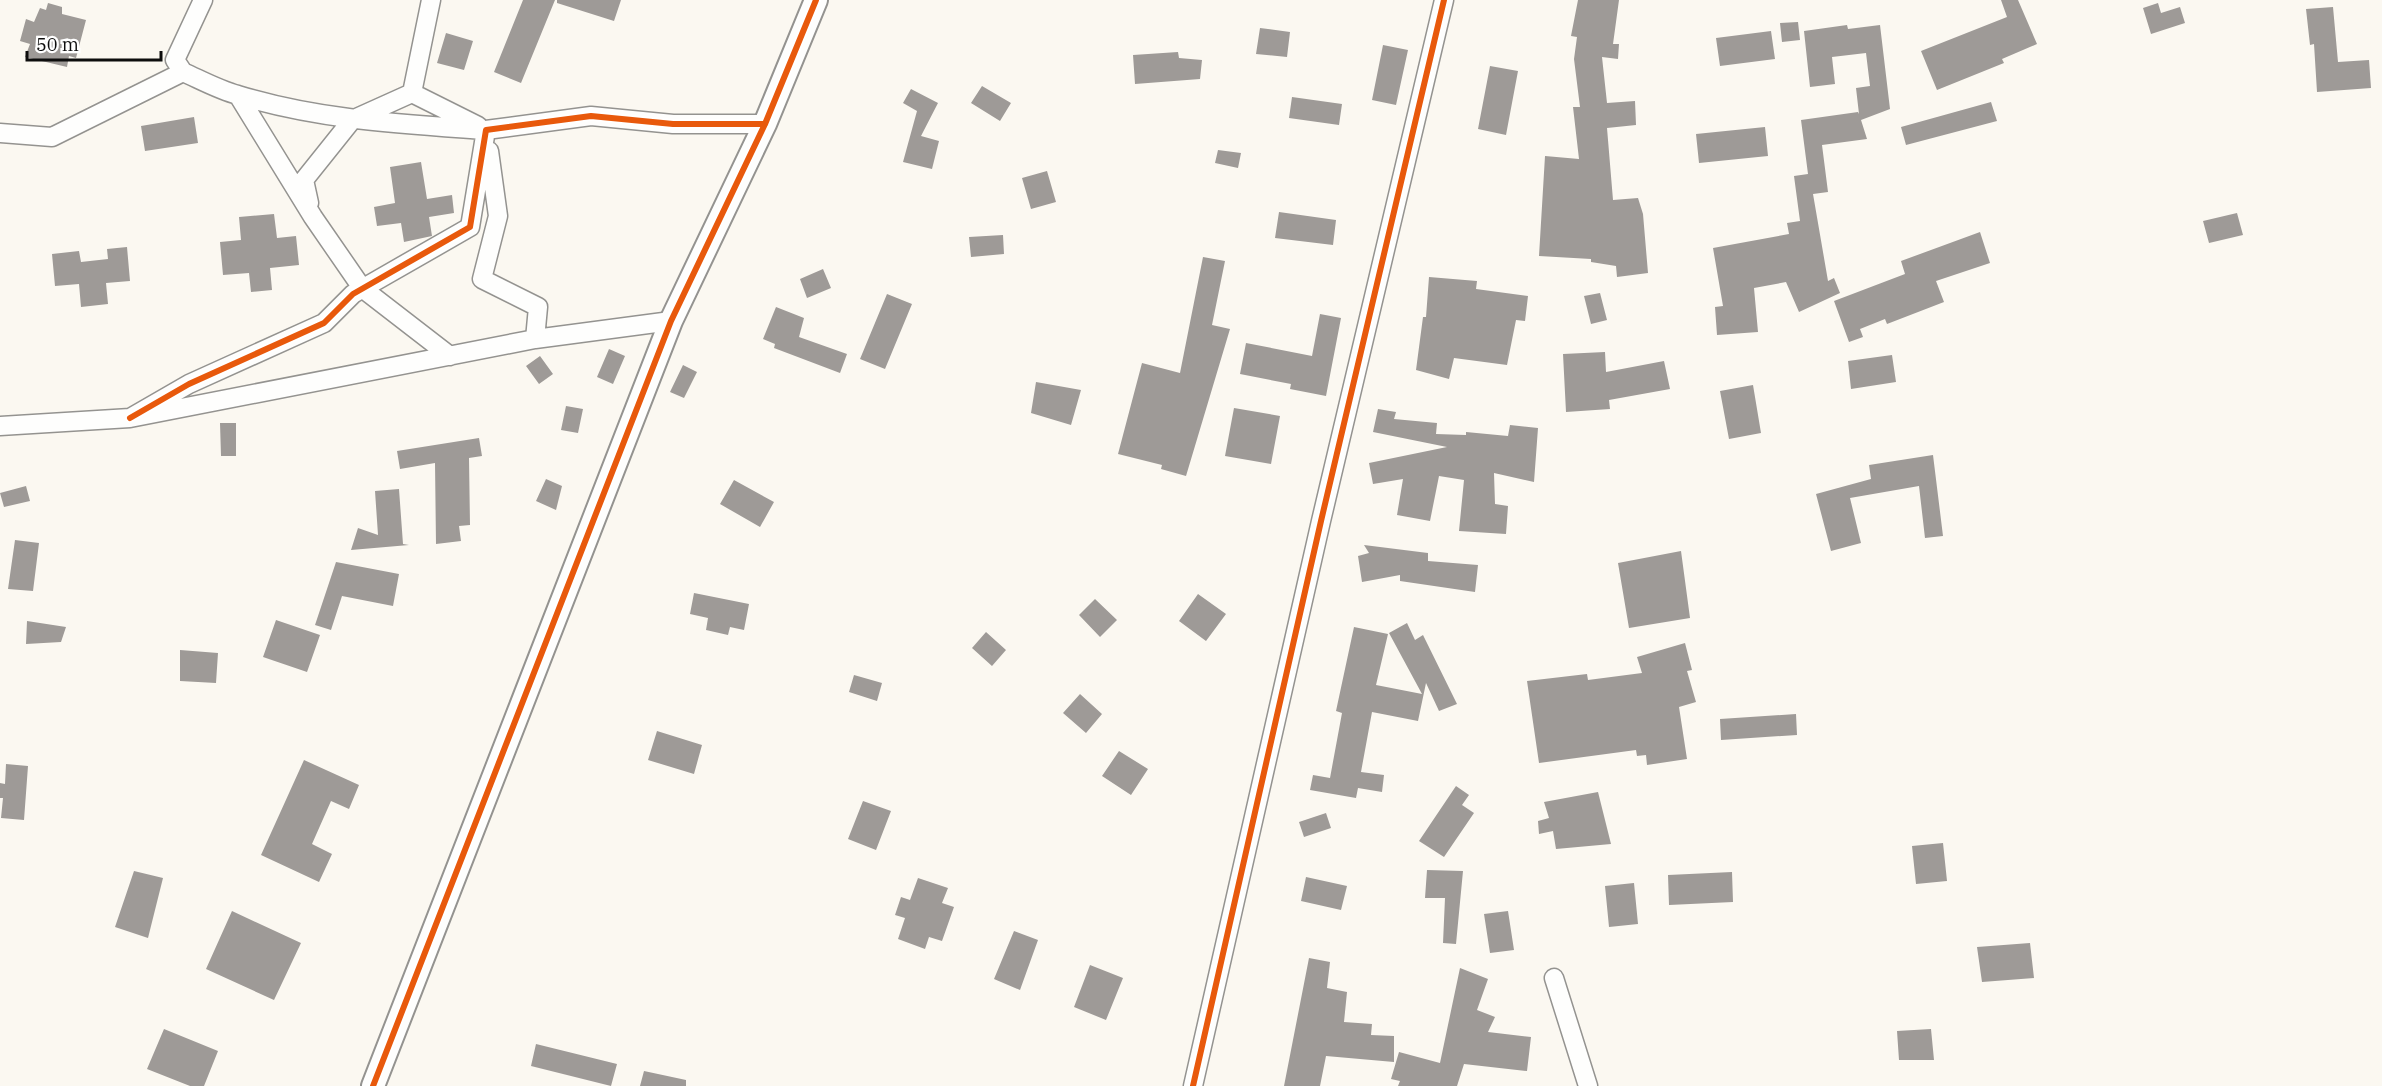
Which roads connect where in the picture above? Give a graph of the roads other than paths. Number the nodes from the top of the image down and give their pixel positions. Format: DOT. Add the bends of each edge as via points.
graph roads {
  1 [pos="203,0"];
  2 [pos="431,0"];
  3 [pos="816,0"];
  4 [pos="1444,0"];
  5 [pos="183,72"];
  6 [pos="412,93"];
  7 [pos="238,95"];
  8 [pos="352,120"];
  9 [pos="765,124"];
  10 [pos="486,130"];
  11 [pos="0,133"];
  12 [pos="313,217"];
  13 [pos="362,288"];
  14 [pos="671,321"];
  15 [pos="535,339"];
  16 [pos="450,356"];
  17 [pos="130,418"];
  18 [pos="0,426"];
  19 [pos="1554,978"];
  20 [pos="373,1086"];
  21 [pos="1193,1086"];
  22 [pos="1588,1086"];
  1 -- 5 [label="street" via="175,60"];
  2 -- 6 [label="street"];
  3 -- 9 [label="street"];
  4 -- 21 [label="street"];
  5 -- 7 [label="street"];
  5 -- 11 [label="street" via="52,137"];
  6 -- 8 [label="street"];
  6 -- 10 [label="street"];
  7 -- 8 [label="street"];
  7 -- 12 [label="street"];
  8 -- 10 [label="street"];
  8 -- 12 [label="street" via="304,180"];
  9 -- 10 [label="street" via="673,124 591,116"];
  9 -- 14 [label="street"];
  10 -- 13 [label="street" via="471,227"];
  10 -- 15 [label="street" via="498,216 482,279 538,307"];
  12 -- 13 [label="street"];
  13 -- 16 [label="street"];
  13 -- 17 [label="street" via="324,323 189,384"];
  14 -- 15 [label="street"];
  14 -- 20 [label="street"];
  15 -- 16 [label="street"];
  16 -- 17 [label="street"];
  17 -- 18 [label="street"];
  19 -- 22 [label="street"];
}
